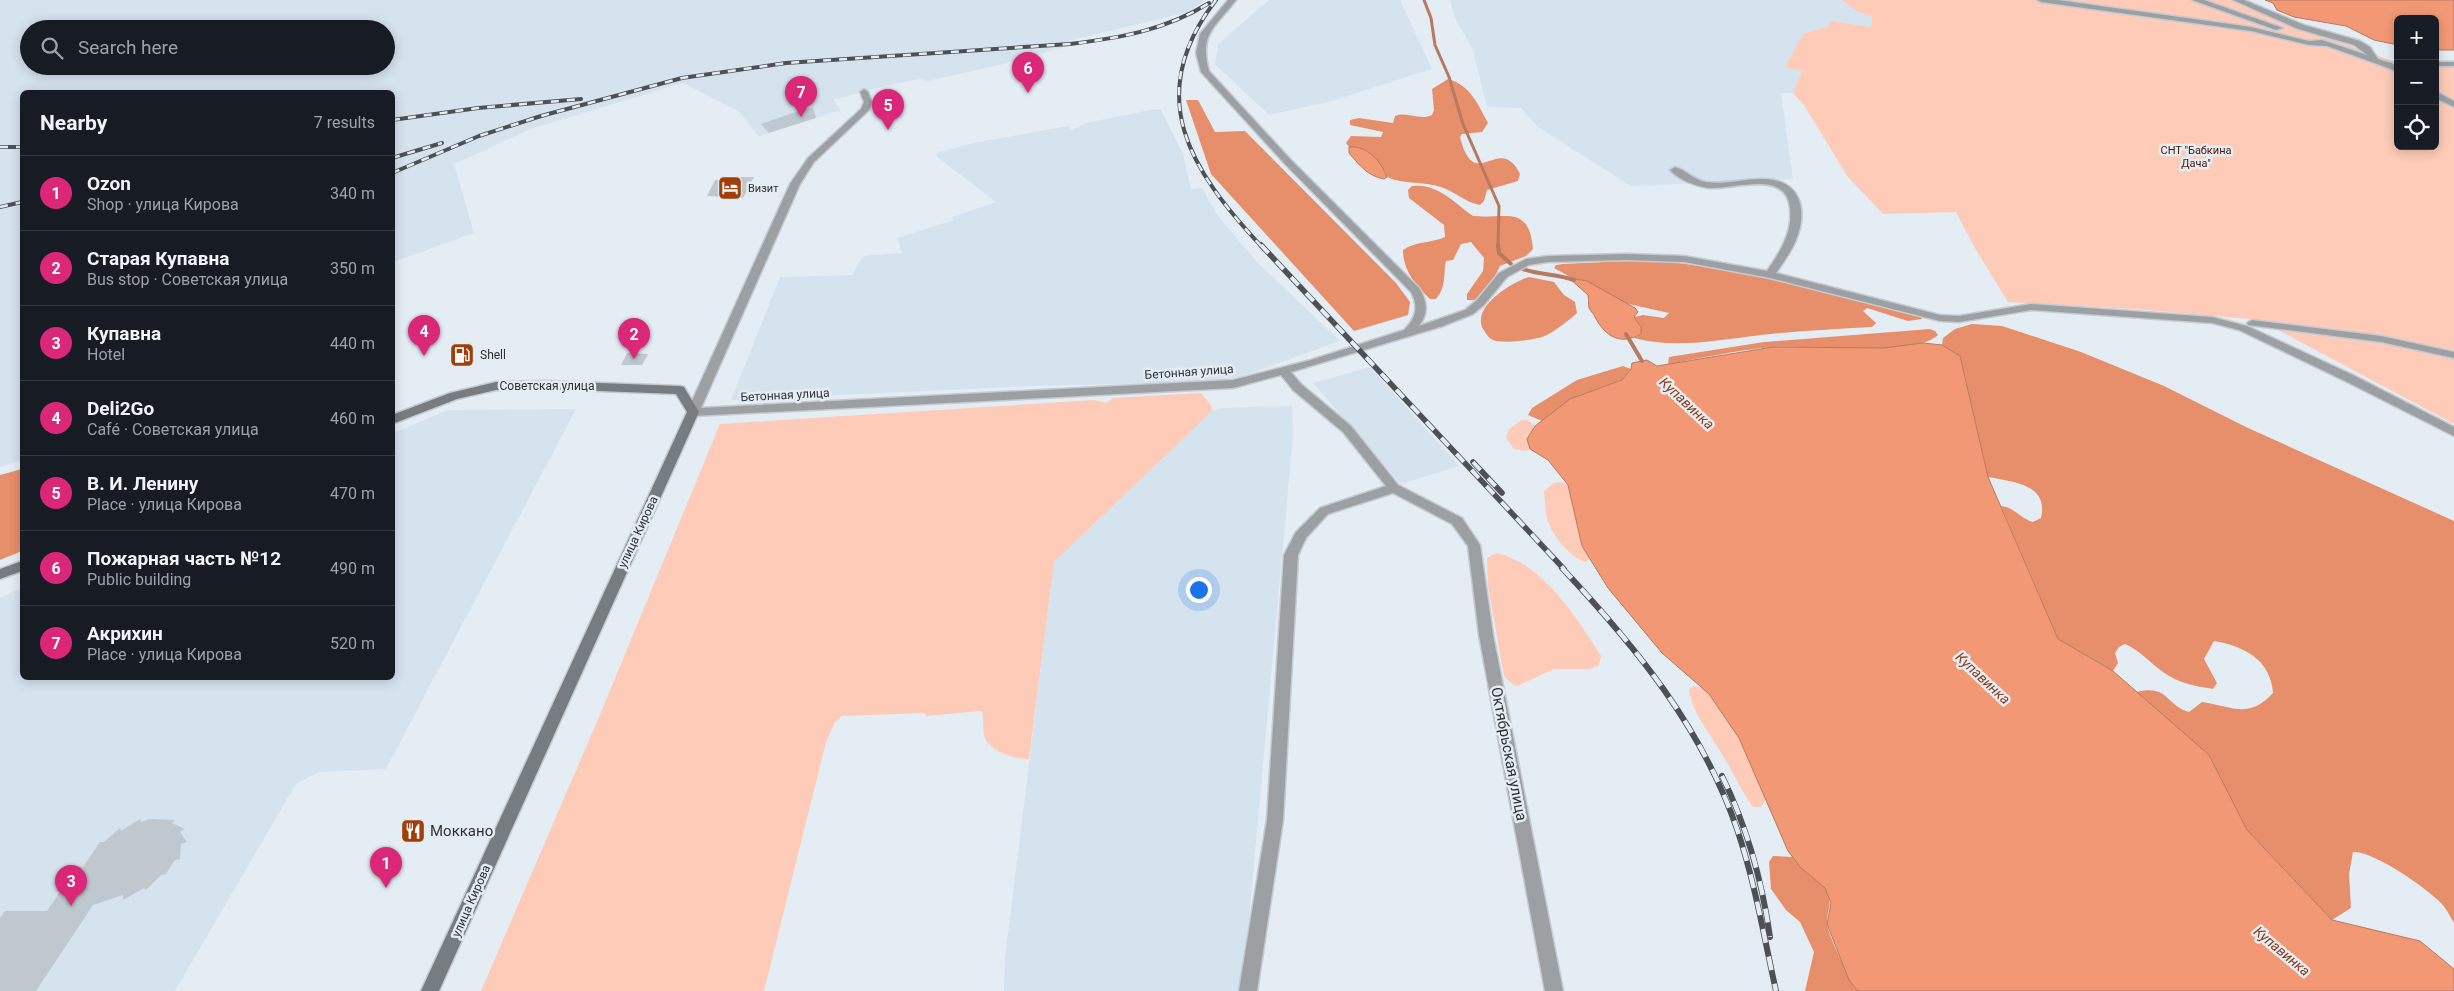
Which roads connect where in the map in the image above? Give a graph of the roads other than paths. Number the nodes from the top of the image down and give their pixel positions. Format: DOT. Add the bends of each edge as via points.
graph roads {
  1 [pos="1232,0"];
  2 [pos="2041,0"];
  3 [pos="2196,0"];
  4 [pos="2225,0"];
  5 [pos="2237,0"];
  6 [pos="2269,24"];
  7 [pos="2328,44"];
  8 [pos="2375,60"];
  9 [pos="2439,64"];
  10 [pos="2454,64"];
  11 [pos="2394,66"];
  12 [pos="864,92"];
  13 [pos="2439,96"];
  14 [pos="2454,104"];
  15 [pos="1675,170"];
  16 [pos="1770,275"];
  17 [pos="2252,311"];
  18 [pos="2248,326"];
  19 [pos="1408,332"];
  20 [pos="2454,355"];
  21 [pos="1284,371"];
  22 [pos="693,412"];
  23 [pos="395,419"];
  24 [pos="2454,432"];
  25 [pos="1394,488"];
  26 [pos="20,567"];
  27 [pos="0,574"];
  28 [pos="430,991"];
  29 [pos="1248,991"];
  30 [pos="1554,991"];
  1 -- 19 [label="street" via="1204,34 1200,53 1205,72 1415,290 1422,311 1418,323"];
  2 -- 7 [label="street"];
  3 -- 6 [label="street"];
  4 -- 6 [label="street"];
  5 -- 8 [label="street" via="2302,27 2357,43 2367,48"];
  6 -- 7 [label="street"];
  7 -- 8 [label="street"];
  8 -- 11 [label="street"];
  9 -- 10 [label="street"];
  12 -- 22 [label="street, улица Кирова" via="868,102 865,110 811,160 797,180"];
  13 -- 14 [label="street"];
  15 -- 16 [label="street" via="1688,180 1709,185 1766,182 1788,186 1794,194 1796,207 1793,240"];
  16 -- 18 [label="street, Бетонная улица" via="1940,318 1959,319 2031,307 2212,320"];
  16 -- 19 [label="street, Бетонная улица" via="1661,257 1534,260 1503,275 1469,312"];
  17 -- 18 [label="street"];
  18 -- 20 [label="street" via="2381,339"];
  18 -- 24 [label="street"];
  19 -- 21 [label="street, Бетонная улица"];
  21 -- 22 [label="street, Бетонная улица" via="1251,381 1214,386"];
  21 -- 25 [label="street" via="1297,387 1347,429"];
  22 -- 23 [label="street, Советская улица" via="680,390 515,385 469,392"];
  22 -- 28 [label="street, улица Кирова"];
  25 -- 29 [label="street" via="1324,512 1301,535 1291,555 1275,820"];
  25 -- 30 [label="street, Октябрьская улица" via="1457,520 1474,544 1486,635"];
  26 -- 27 [label="street"];
}
